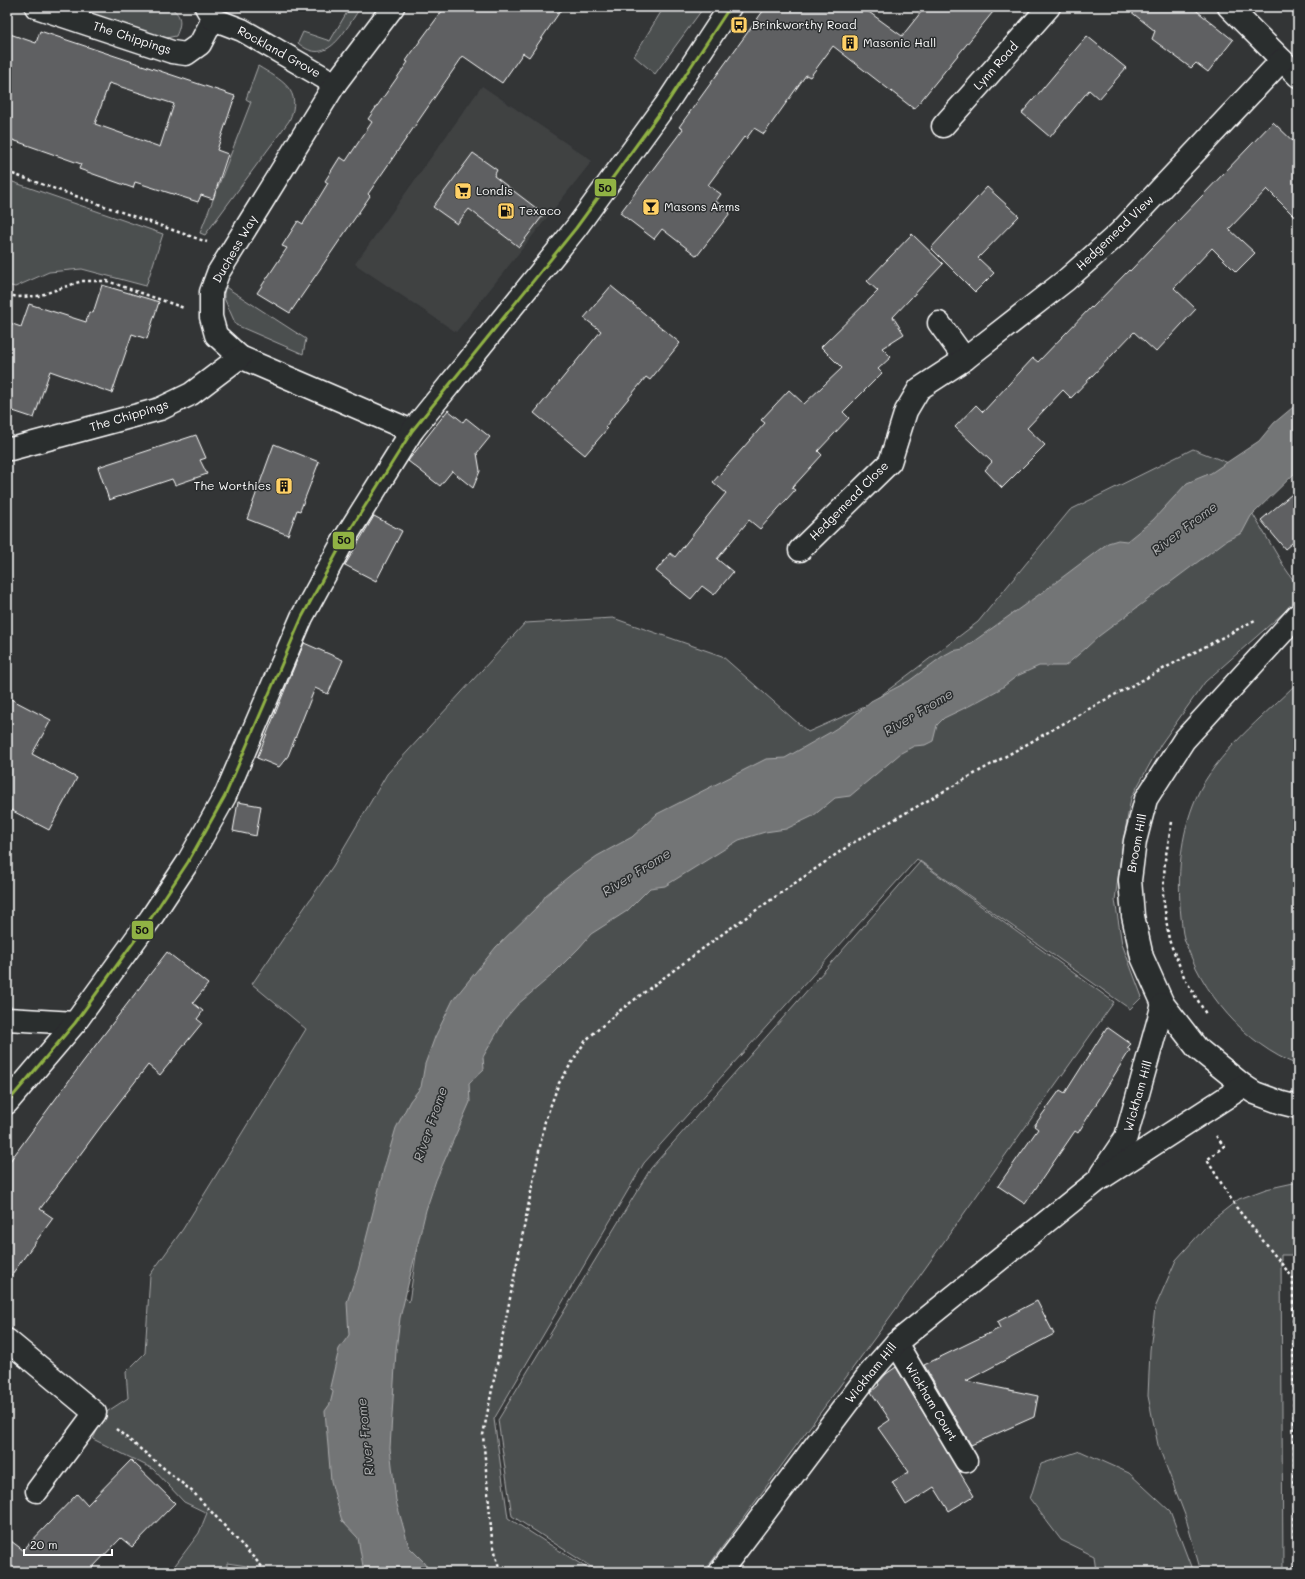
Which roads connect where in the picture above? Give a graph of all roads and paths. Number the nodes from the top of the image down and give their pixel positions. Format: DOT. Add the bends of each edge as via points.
graph roads {
  1 [pos="36,7"];
  2 [pos="393,7"];
  3 [pos="730,7"];
  4 [pos="1049,7"];
  5 [pos="1229,7"];
  6 [pos="209,13"];
  7 [pos="1282,60"];
  8 [pos="1298,76"];
  9 [pos="335,84"];
  10 [pos="943,126"];
  11 [pos="7,172"];
  12 [pos="232,251"];
  13 [pos="7,294"];
  14 [pos="211,317"];
  15 [pos="938,323"];
  16 [pos="240,357"];
  17 [pos="965,359"];
  18 [pos="412,431"];
  19 [pos="7,448"];
  20 [pos="800,550"];
  21 [pos="1298,615"];
  22 [pos="1259,617"];
  23 [pos="1172,822"];
  24 [pos="1163,1004"];
  25 [pos="1208,1016"];
  26 [pos="7,1019"];
  27 [pos="75,1023"];
  28 [pos="1244,1086"];
  29 [pos="7,1103"];
  30 [pos="1298,1106"];
  31 [pos="1207,1160"];
  32 [pos="1097,1181"];
  33 [pos="7,1340"];
  34 [pos="896,1343"];
  35 [pos="95,1413"];
  36 [pos="966,1461"];
  37 [pos="37,1491"];
  38 [pos="267,1572"];
  39 [pos="500,1572"];
  40 [pos="720,1572"];
  41 [pos="1295,1572"];
  1 -- 6 [label="street, The Chippings" via="172,52 186,54 200,44"];
  2 -- 9 [label="street, Duchess Way"];
  3 -- 18 [label="street" via="667,103 576,228"];
  4 -- 10 [label="street, Lynn Road"];
  5 -- 7 [label="street"];
  6 -- 9 [label="street, Rockland Grove"];
  7 -- 8 [label="street"];
  7 -- 17 [label="street, Hedgemead View" via="1119,233 1066,280"];
  9 -- 12 [label="street, Duchess Way"];
  11 -- 12 [label="path"];
  12 -- 14 [label="street, Duchess Way" via="218,273 211,292"];
  13 -- 14 [label="path" via="17,297 38,296 82,282 107,282"];
  14 -- 16 [label="street, Duchess Way" via="216,335"];
  15 -- 17 [label="street"];
  16 -- 18 [label="street, Duchess Way"];
  16 -- 19 [label="street, The Chippings" via="191,394 160,409"];
  17 -- 20 [label="street, Hedgemead Close" via="919,389 906,411 890,462"];
  18 -- 27 [label="street" via="345,538 302,617 225,796 196,849 152,918"];
  21 -- 24 [label="street, Broom Hill" via="1184,740 1146,799 1135,841 1130,880 1133,916 1142,957"];
  22 -- 39 [label="path" via="1102,702 851,844 724,932 618,1012 586,1040 559,1083 545,1121 483,1435 492,1539"];
  23 -- 25 [label="path" via="1165,860 1163,896 1169,940 1185,979"];
  24 -- 28 [label="street, Broom Hill" via="1197,1048"];
  24 -- 32 [label="street, Wickham Hill" via="1126,1137"];
  26 -- 27 [label="street"];
  27 -- 29 [label="street"];
  28 -- 30 [label="street, Broom Hill" via="1275,1100"];
  28 -- 32 [label="street, Wickham Hill"];
  31 -- 41 [label="path" via="1236,1207 1293,1278"];
  32 -- 34 [label="street, Wickham Hill"];
  33 -- 35 [label="street"];
  34 -- 36 [label="street, Wickham Court"];
  34 -- 40 [label="street, Wickham Hill" via="868,1374"];
  35 -- 37 [label="street"];
  35 -- 38 [label="path" via="194,1493"];
}
